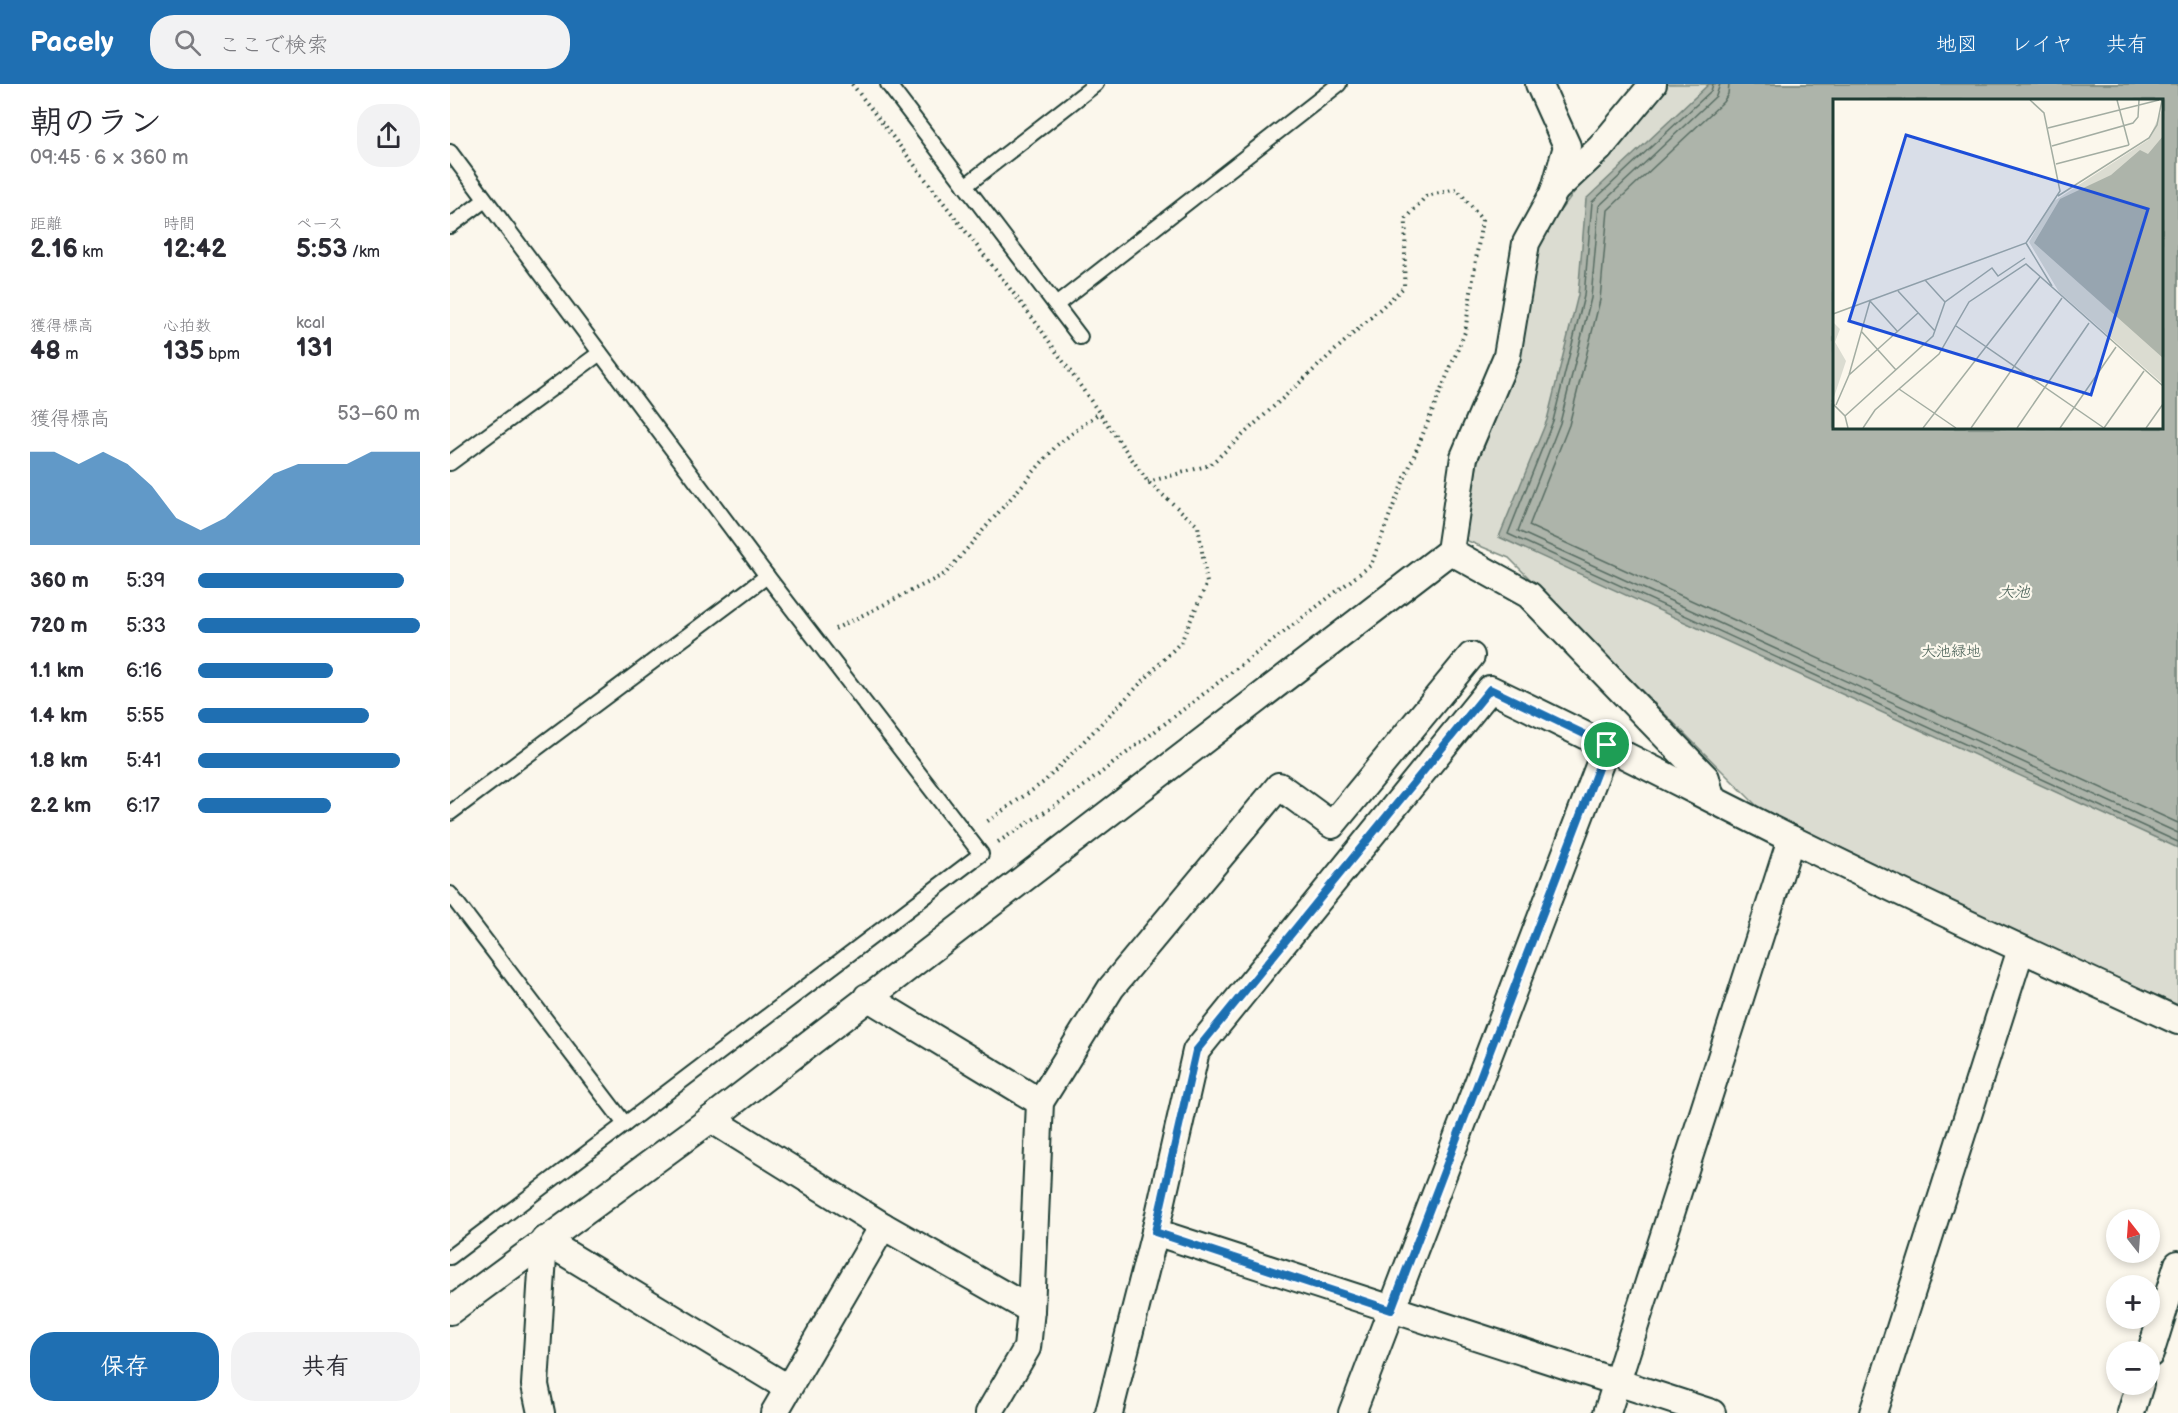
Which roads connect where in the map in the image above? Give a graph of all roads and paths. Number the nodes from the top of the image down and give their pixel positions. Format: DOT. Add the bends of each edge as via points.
graph roads {
  1 [pos="852,84"];
  2 [pos="888,84"];
  3 [pos="1096,84"];
  4 [pos="1339,84"];
  5 [pos="1539,84"];
  6 [pos="1653,84"];
  7 [pos="450,152"];
  8 [pos="965,186"];
  9 [pos="1554,192"];
  10 [pos="485,200"];
  11 [pos="450,226"];
  12 [pos="1056,305"];
  13 [pos="1080,337"];
  14 [pos="600,353"];
  15 [pos="1099,412"];
  16 [pos="450,463"];
  17 [pos="1148,482"];
  18 [pos="1450,551"];
  19 [pos="767,576"];
  20 [pos="816,639"];
  21 [pos="1471,656"];
  22 [pos="1607,745"];
  23 [pos="1711,798"];
  24 [pos="450,813"];
  25 [pos="968,836"];
  26 [pos="1791,839"];
  27 [pos="981,854"];
  28 [pos="450,894"];
  29 [pos="2021,949"];
  30 [pos="867,997"];
  31 [pos="2178,1021"];
  32 [pos="1040,1102"];
  33 [pos="711,1119"];
  34 [pos="625,1124"];
  35 [pos="883,1226"];
  36 [pos="1155,1232"];
  37 [pos="544,1240"];
  38 [pos="450,1257"];
  39 [pos="2178,1263"];
  40 [pos="1031,1310"];
  41 [pos="1391,1310"];
  42 [pos="450,1311"];
  43 [pos="2154,1341"];
  44 [pos="1617,1382"];
  45 [pos="788,1388"];
  46 [pos="2137,1395"];
  47 [pos="541,1413"];
  48 [pos="774,1413"];
  49 [pos="989,1413"];
  50 [pos="1109,1413"];
  51 [pos="1353,1413"];
  52 [pos="1607,1413"];
  53 [pos="1712,1413"];
  54 [pos="1874,1413"];
  55 [pos="2131,1413"];
  1 -- 15 [label="path" via="1034,320"];
  2 -- 8 [label="lane"];
  3 -- 8 [label="lane"];
  4 -- 12 [label="lane"];
  5 -- 9 [label="street" via="1566,146"];
  6 -- 9 [label="street" via="1600,148"];
  7 -- 10 [label="lane"];
  8 -- 12 [label="lane"];
  9 -- 18 [label="street" via="1526,243 1507,356 1464,457"];
  10 -- 11 [label="lane"];
  10 -- 14 [label="lane"];
  12 -- 13 [label="lane"];
  14 -- 16 [label="lane"];
  14 -- 19 [label="lane"];
  15 -- 17 [label="path"];
  15 -- 20 [label="path" via="1057,445 945,574"];
  17 -- 25 [label="path" via="1198,526 1207,583 1181,642 1044,782"];
  17 -- 27 [label="path" via="1210,465 1404,287 1406,219 1426,196 1457,189 1482,220 1466,332 1371,565 1076,792"];
  18 -- 23 [label="street" via="1529,595 1706,778"];
  18 -- 30 [label="street"];
  19 -- 20 [label="lane"];
  19 -- 24 [label="lane"];
  20 -- 25 [label="lane"];
  21 -- 32 [label="street" via="1332,825 1279,786 1111,988"];
  22 -- 23 [label="street"];
  22 -- 36 [label="street" via="1490,689 1196,1051"];
  22 -- 41 [label="street"];
  23 -- 26 [label="street"];
  25 -- 27 [label="lane"];
  26 -- 29 [label="street"];
  26 -- 44 [label="street"];
  27 -- 34 [label="lane"];
  28 -- 34 [label="lane"];
  29 -- 31 [label="street"];
  29 -- 54 [label="street"];
  30 -- 32 [label="street"];
  30 -- 33 [label="street"];
  32 -- 40 [label="street"];
  33 -- 35 [label="street"];
  33 -- 37 [label="street"];
  34 -- 38 [label="lane"];
  35 -- 40 [label="street"];
  35 -- 45 [label="street"];
  36 -- 41 [label="street"];
  36 -- 50 [label="street"];
  37 -- 42 [label="street"];
  37 -- 45 [label="street"];
  37 -- 47 [label="street" via="535,1385"];
  39 -- 43 [label="street"];
  40 -- 49 [label="street" via="1027,1348"];
  41 -- 44 [label="street"];
  41 -- 51 [label="street"];
  44 -- 52 [label="street"];
  44 -- 53 [label="street"];
  45 -- 48 [label="street"];
  46 -- 55 [label="street"];
}
